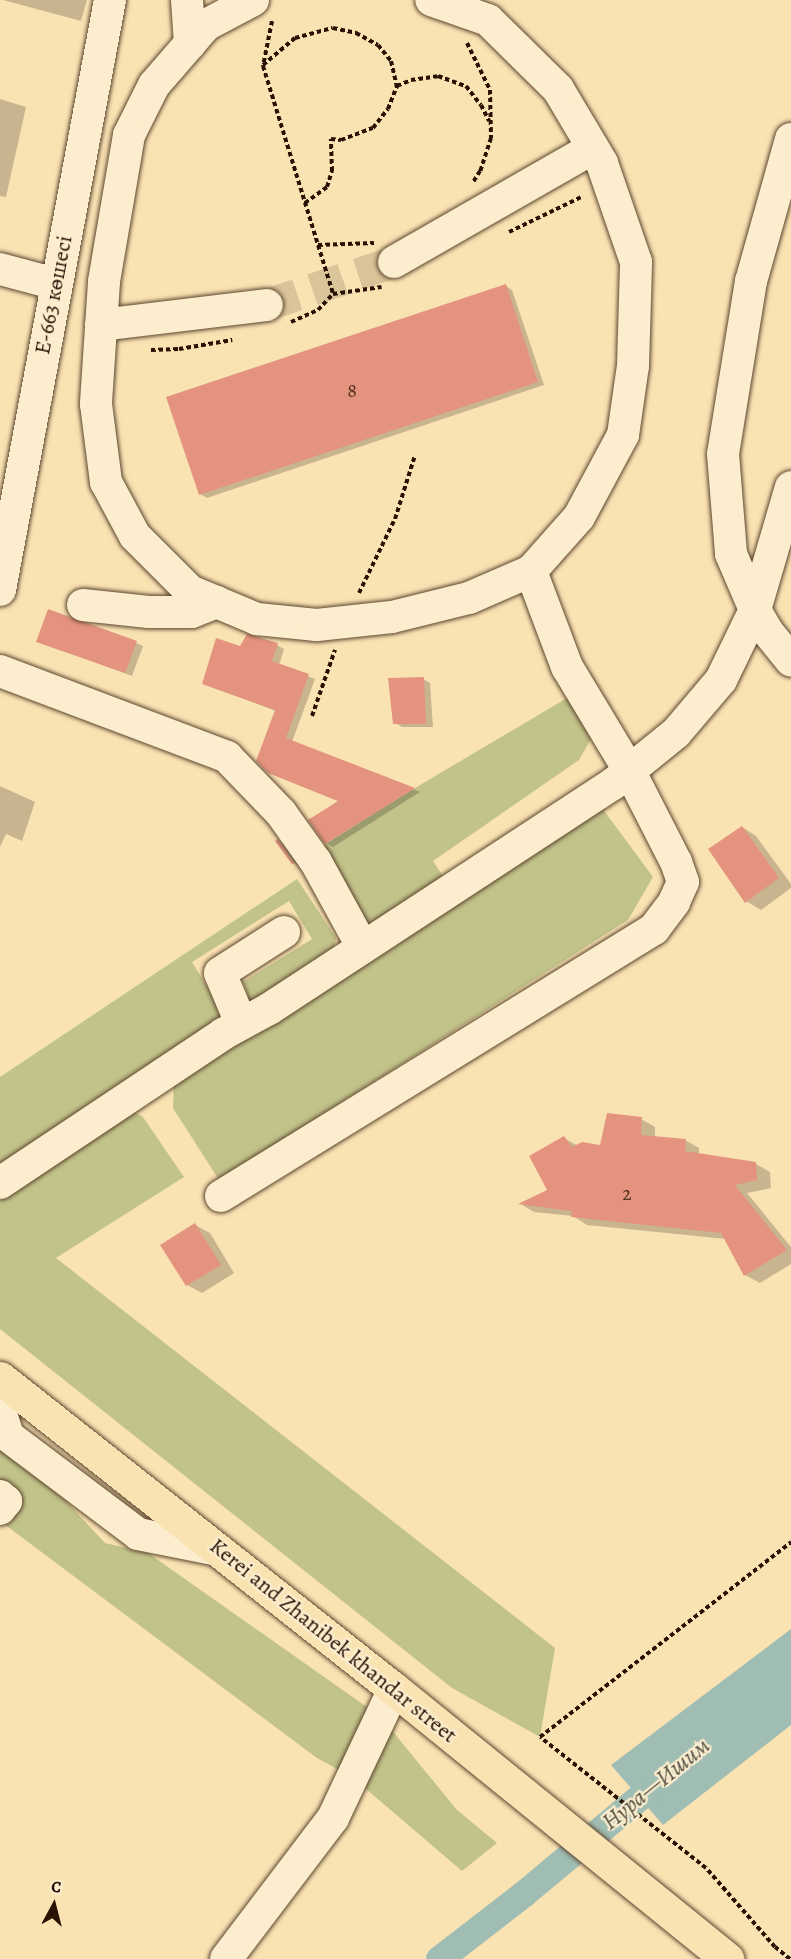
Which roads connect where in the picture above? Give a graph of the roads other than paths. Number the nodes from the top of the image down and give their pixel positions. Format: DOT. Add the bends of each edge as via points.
graph roads {
  1 [pos="110,0"];
  2 [pos="187,0"];
  3 [pos="447,4"];
  4 [pos="265,8"];
  5 [pos="190,44"];
  6 [pos="791,139"];
  7 [pos="593,148"];
  8 [pos="389,263"];
  9 [pos="0,269"];
  10 [pos="56,284"];
  11 [pos="277,314"];
  12 [pos="101,325"];
  13 [pos="791,487"];
  14 [pos="531,571"];
  15 [pos="0,590"];
  16 [pos="217,602"];
  17 [pos="82,605"];
  18 [pos="755,610"];
  19 [pos="791,661"];
  20 [pos="0,671"];
  21 [pos="628,770"];
  22 [pos="284,932"];
  23 [pos="362,946"];
  24 [pos="241,1023"];
  25 [pos="0,1183"];
  26 [pos="221,1196"];
  27 [pos="0,1378"];
  28 [pos="0,1411"];
  29 [pos="0,1496"];
  30 [pos="0,1509"];
  31 [pos="218,1550"];
  32 [pos="394,1689"];
  33 [pos="226,1959"];
  34 [pos="727,1959"];
  1 -- 10 [label="street, Е-663 көшесі"];
  2 -- 5 [label="street"];
  3 -- 7 [label="street" via="488,20 558,89"];
  4 -- 5 [label="street" via="206,25"];
  5 -- 12 [label="street" via="154,85 129,135 104,282"];
  6 -- 18 [label="street" via="751,282 723,454 731,554"];
  7 -- 8 [label="street"];
  7 -- 14 [label="street" via="636,262 633,366 622,435 579,517"];
  9 -- 10 [label="street"];
  10 -- 15 [label="street, Е-663 көшесі"];
  11 -- 12 [label="street"];
  12 -- 16 [label="street" via="96,404 105,482 135,536 190,591"];
  13 -- 18 [label="street"];
  14 -- 16 [label="street" via="469,598 392,617 317,625 257,619"];
  14 -- 21 [label="street" via="567,667"];
  16 -- 17 [label="street" via="192,612"];
  18 -- 19 [label="street"];
  18 -- 21 [label="street" via="721,680 676,733"];
  20 -- 23 [label="street" via="227,757 287,821 316,862"];
  21 -- 23 [label="street" via="613,784"];
  21 -- 26 [label="street" via="661,830 683,882 654,929"];
  22 -- 24 [label="street" via="220,973"];
  23 -- 24 [label="street" via="269,1009"];
  24 -- 25 [label="street"];
  27 -- 31 [label="main road, Kerei and Zhanibek khandar street"];
  28 -- 31 [label="street" via="8,1436 138,1534"];
  29 -- 30 [label="street" via="6,1501"];
  31 -- 32 [label="main road, Kerei and Zhanibek khandar street"];
  32 -- 33 [label="street" via="333,1818"];
  32 -- 34 [label="main road, Kerei and Zhanibek khandar street"];
}
